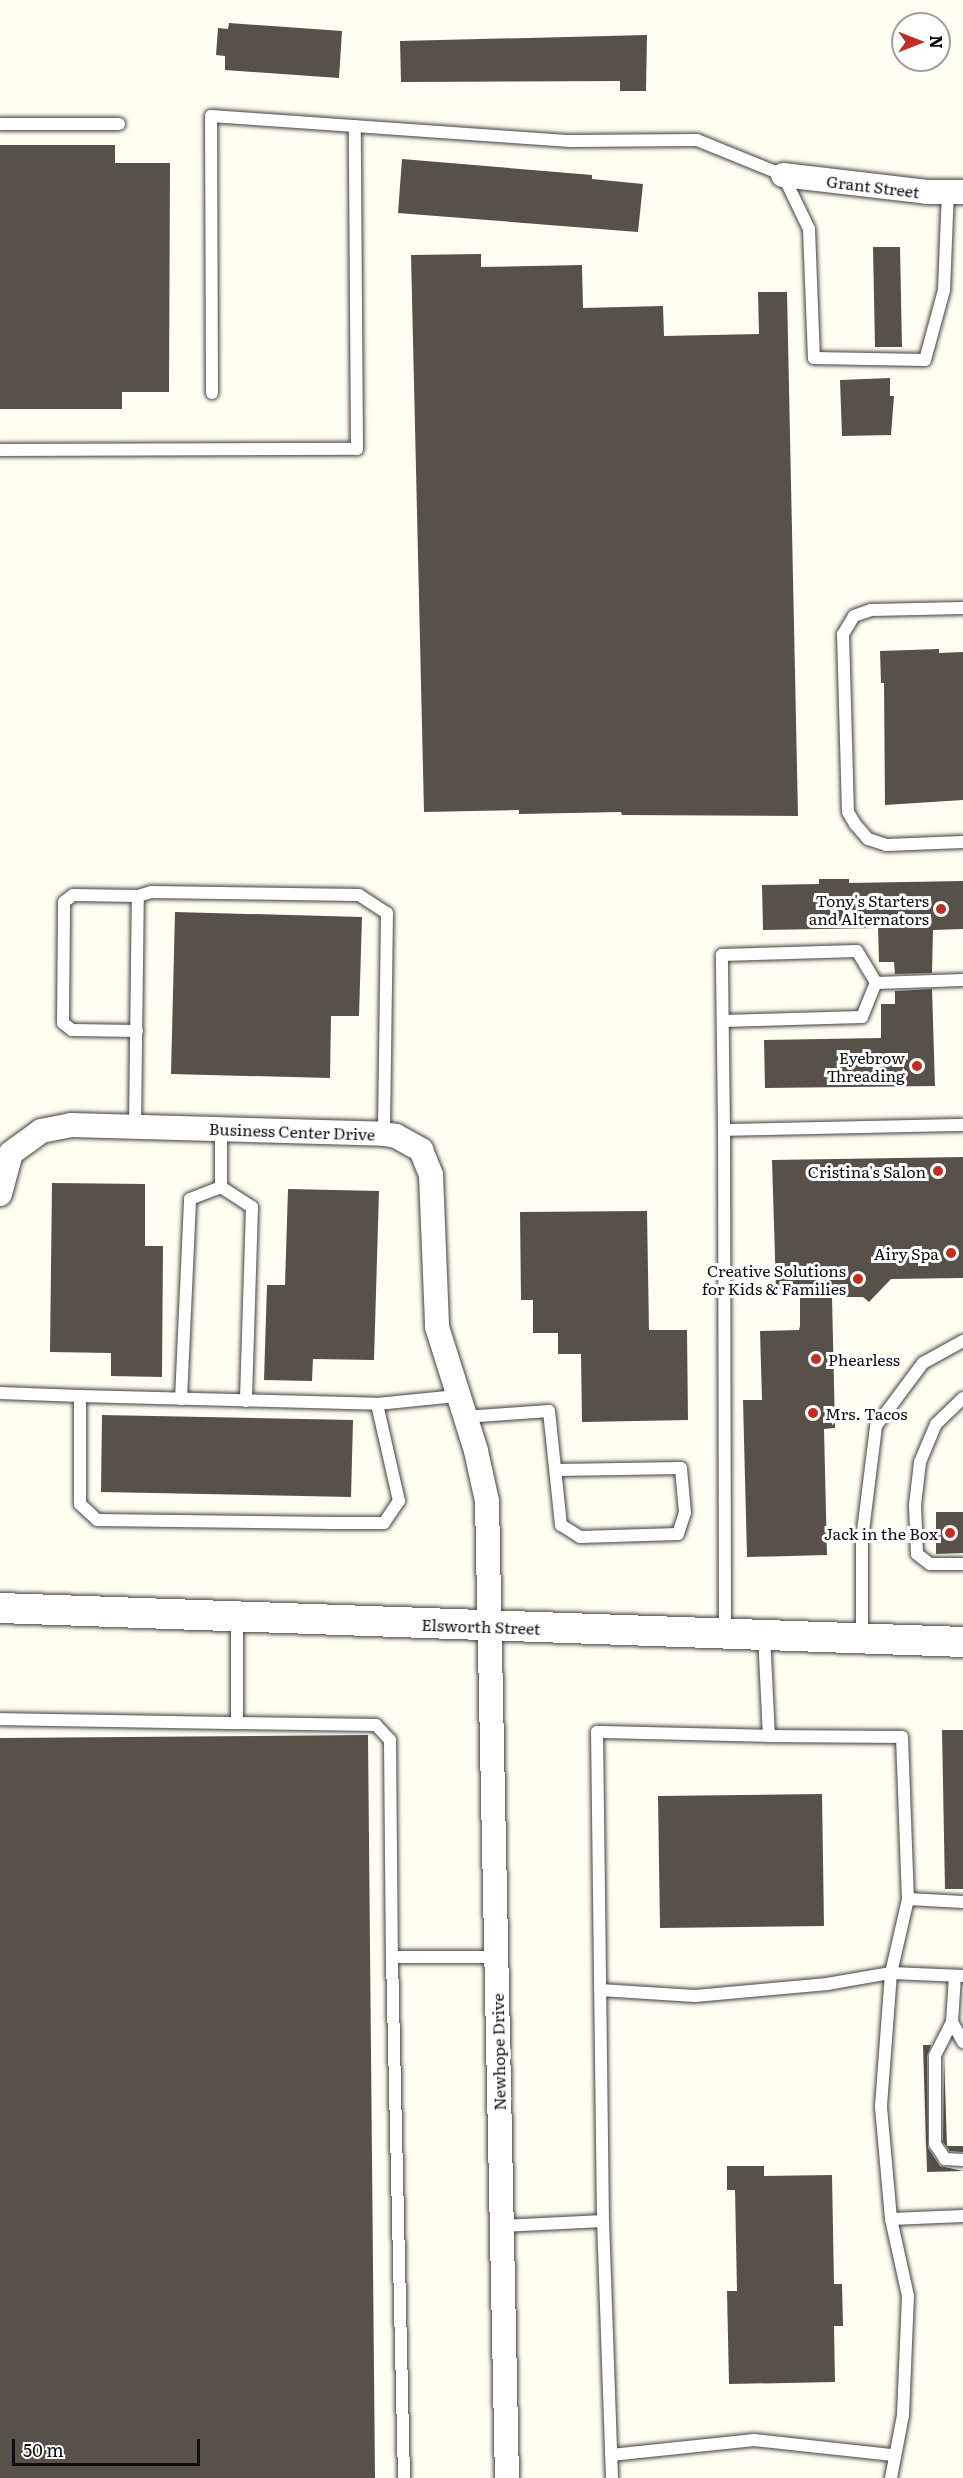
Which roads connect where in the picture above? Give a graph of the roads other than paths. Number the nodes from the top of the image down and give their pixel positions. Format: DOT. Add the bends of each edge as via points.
graph roads {
  1 [pos="0,124"];
  2 [pos="119,124"];
  3 [pos="355,126"];
  4 [pos="783,175"];
  5 [pos="956,192"];
  6 [pos="212,393"];
  7 [pos="0,450"];
  8 [pos="963,608"];
  9 [pos="963,843"];
  10 [pos="138,896"];
  11 [pos="963,980"];
  12 [pos="876,983"];
  13 [pos="723,1021"];
  14 [pos="136,1031"];
  15 [pos="963,1125"];
  16 [pos="135,1127"];
  17 [pos="221,1129"];
  18 [pos="724,1130"];
  19 [pos="384,1134"];
  20 [pos="221,1187"];
  21 [pos="0,1194"];
  22 [pos="963,1341"];
  23 [pos="0,1393"];
  24 [pos="80,1396"];
  25 [pos="963,1398"];
  26 [pos="181,1399"];
  27 [pos="246,1401"];
  28 [pos="377,1404"];
  29 [pos="460,1406"];
  30 [pos="557,1470"];
  31 [pos="963,1564"];
  32 [pos="0,1608"];
  33 [pos="237,1617"];
  34 [pos="488,1626"];
  35 [pos="725,1634"];
  36 [pos="764,1635"];
  37 [pos="862,1639"];
  38 [pos="963,1642"];
  39 [pos="0,1719"];
  40 [pos="237,1723"];
  41 [pos="768,1736"];
  42 [pos="908,1899"];
  43 [pos="963,1902"];
  44 [pos="392,1957"];
  45 [pos="495,1957"];
  46 [pos="891,1973"];
  47 [pos="959,1976"];
  48 [pos="600,1990"];
  49 [pos="952,2022"];
  50 [pos="963,2042"];
  51 [pos="963,2160"];
  52 [pos="963,2217"];
  53 [pos="891,2219"];
  54 [pos="603,2221"];
  55 [pos="501,2226"];
  56 [pos="611,2455"];
  57 [pos="894,2455"];
  58 [pos="404,2478"];
  59 [pos="507,2478"];
  60 [pos="612,2478"];
  61 [pos="891,2478"];
  1 -- 2 [label="lane"];
  3 -- 4 [label="lane" via="570,141 697,140"];
  3 -- 6 [label="lane" via="211,116"];
  3 -- 7 [label="lane" via="357,449"];
  4 -- 5 [label="street, Grant Street"];
  4 -- 5 [label="lane" via="809,229 814,358 925,360 944,290"];
  8 -- 9 [label="lane" via="871,610 854,616 843,634 848,812 868,838 886,845"];
  10 -- 14 [label="lane"];
  10 -- 14 [label="lane" via="74,895 64,902 63,1023 72,1030"];
  10 -- 19 [label="lane" via="151,892 359,895 387,913"];
  11 -- 12 [label="lane"];
  12 -- 13 [label="lane" via="861,1017"];
  12 -- 13 [label="lane" via="857,951 722,955"];
  13 -- 18 [label="lane"];
  14 -- 16 [label="lane"];
  15 -- 18 [label="lane"];
  16 -- 17 [label="street, Business Center Drive"];
  16 -- 21 [label="street, Business Center Drive" via="71,1125 41,1131 11,1153"];
  17 -- 19 [label="street, Business Center Drive"];
  17 -- 20 [label="lane"];
  18 -- 35 [label="lane"];
  19 -- 29 [label="street, Business Center Drive" via="421,1150 431,1175 437,1327"];
  20 -- 26 [label="lane" via="190,1199"];
  20 -- 27 [label="lane" via="252,1207"];
  22 -- 37 [label="lane" via="923,1363 876,1426 862,1539"];
  23 -- 24 [label="lane"];
  24 -- 26 [label="lane"];
  24 -- 28 [label="lane" via="80,1504 97,1520 384,1523 399,1501"];
  25 -- 31 [label="lane" via="936,1424 920,1462 915,1505 917,1554 930,1564"];
  26 -- 27 [label="lane"];
  27 -- 28 [label="lane"];
  28 -- 29 [label="lane"];
  29 -- 30 [label="lane" via="549,1412"];
  29 -- 34 [label="street, Business Center Drive" via="487,1501"];
  30 -- 30 [label="lane" via="561,1525 580,1537 678,1534 686,1513 681,1468"];
  32 -- 33 [label="street, Elsworth Street"];
  33 -- 34 [label="street, Elsworth Street"];
  33 -- 40 [label="lane"];
  34 -- 35 [label="street, Elsworth Street"];
  34 -- 45 [label="street, Newhope Drive"];
  35 -- 36 [label="street, Elsworth Street"];
  36 -- 37 [label="street, Elsworth Street"];
  36 -- 41 [label="lane"];
  37 -- 38 [label="street, Elsworth Street"];
  39 -- 40 [label="lane"];
  40 -- 44 [label="lane" via="376,1725 390,1740"];
  41 -- 42 [label="lane" via="902,1737"];
  41 -- 48 [label="lane" via="597,1732"];
  42 -- 43 [label="lane"];
  42 -- 46 [label="lane"];
  44 -- 45 [label="lane"];
  44 -- 58 [label="lane"];
  45 -- 55 [label="street, Newhope Drive"];
  46 -- 47 [label="lane"];
  46 -- 48 [label="lane" via="827,1984 695,1996"];
  46 -- 53 [label="lane" via="881,2107"];
  47 -- 49 [label="lane"];
  48 -- 54 [label="lane"];
  49 -- 50 [label="lane"];
  49 -- 51 [label="lane" via="935,2056 935,2144 945,2158"];
  52 -- 53 [label="lane"];
  53 -- 57 [label="lane" via="908,2296 903,2415"];
  54 -- 55 [label="lane"];
  54 -- 56 [label="lane"];
  55 -- 59 [label="street, Newhope Drive"];
  56 -- 57 [label="lane" via="754,2440"];
  56 -- 60 [label="lane"];
  57 -- 61 [label="lane"];
}
